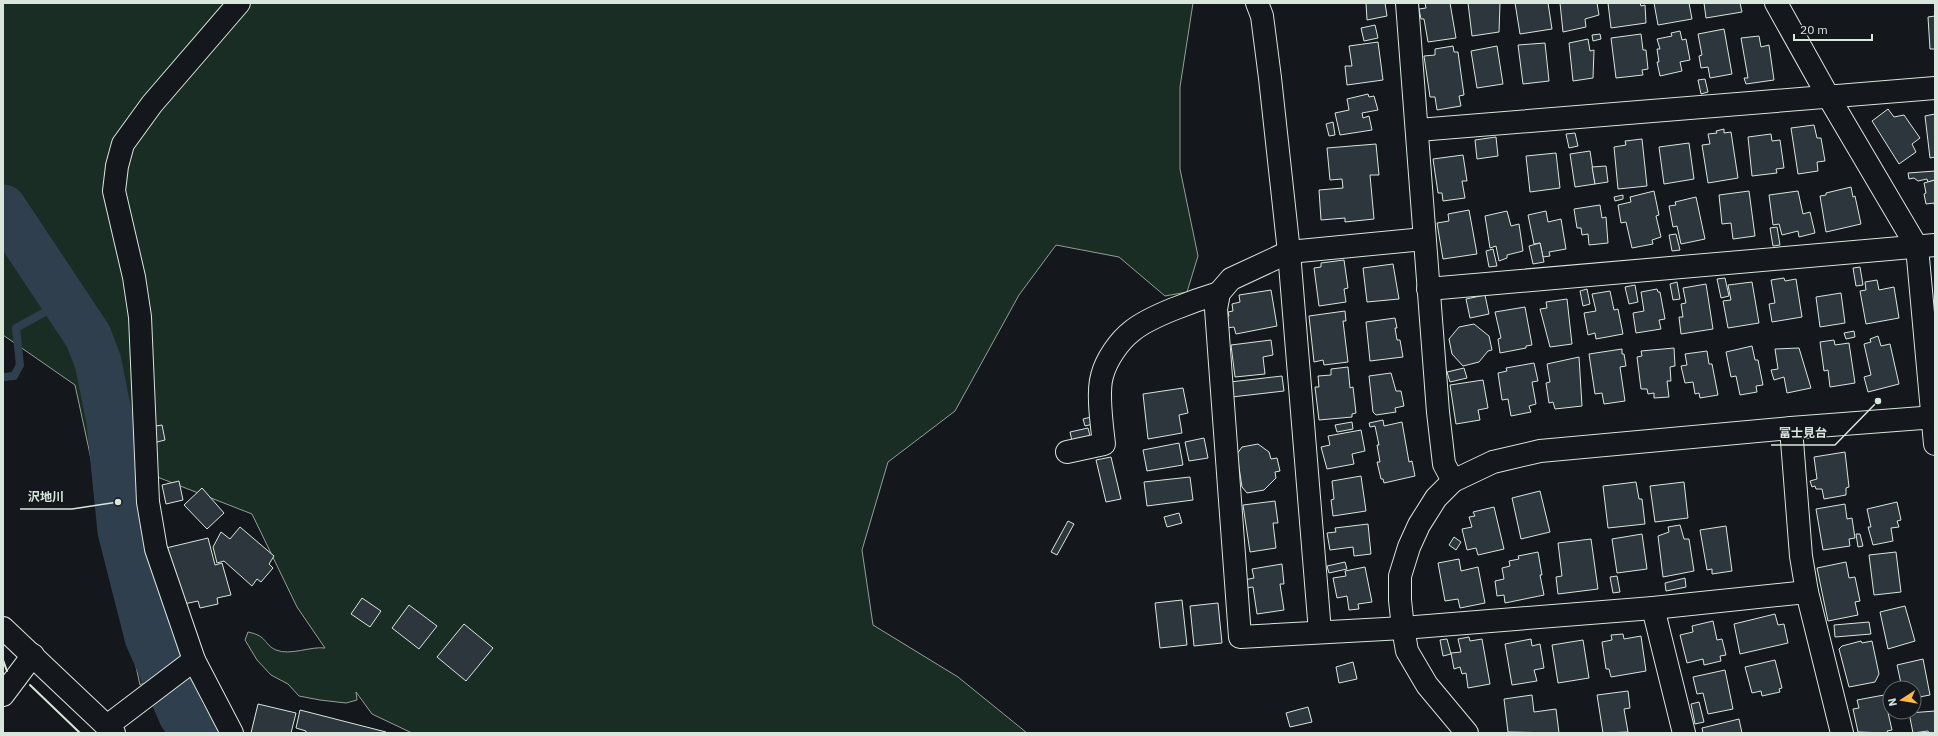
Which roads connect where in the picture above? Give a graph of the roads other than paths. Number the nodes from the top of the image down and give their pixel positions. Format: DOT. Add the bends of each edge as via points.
graph roads {
  1 [pos="239,3"];
  2 [pos="1257,3"];
  3 [pos="1407,3"];
  4 [pos="1776,3"];
  5 [pos="1935,88"];
  6 [pos="1828,96"];
  7 [pos="1418,130"];
  8 [pos="1424,239"];
  9 [pos="1926,246"];
  10 [pos="1289,252"];
  11 [pos="1428,289"];
  12 [pos="1219,293"];
  13 [pos="1934,417"];
  14 [pos="1791,428"];
  15 [pos="1935,444"];
  16 [pos="1067,452"];
  17 [pos="1453,481"];
  18 [pos="1807,592"];
  19 [pos="1652,608"];
  20 [pos="3,628"];
  21 [pos="1402,628"];
  22 [pos="1320,632"];
  23 [pos="33,655"];
  24 [pos="194,660"];
  25 [pos="3,694"];
  26 [pos="111,730"];
  27 [pos="232,733"];
  28 [pos="1467,733"];
  29 [pos="1684,733"];
  30 [pos="1842,733"];
  1 -- 24 [label="street" via="152,104 123,144 114,192 134,277 140,317 148,502 156,549"];
  2 -- 10 [label="street" via="1262,16 1269,70"];
  3 -- 7 [label="street"];
  4 -- 6 [label="street"];
  5 -- 6 [label="street"];
  6 -- 7 [label="street"];
  6 -- 9 [label="street"];
  7 -- 8 [label="street"];
  8 -- 10 [label="street"];
  8 -- 11 [label="street"];
  9 -- 11 [label="street"];
  9 -- 13 [label="street"];
  10 -- 12 [label="street" via="1231,279"];
  10 -- 22 [label="street"];
  11 -- 17 [label="street" via="1444,464"];
  12 -- 16 [label="street" via="1152,319 1132,330 1121,341 1107,362 1101,377 1104,444"];
  12 -- 22 [label="street" via="1216,309 1240,637"];
  13 -- 14 [label="street"];
  13 -- 15 [label="street"];
  14 -- 17 [label="street" via="1540,451 1493,462"];
  14 -- 18 [label="street" via="1801,556"];
  17 -- 21 [label="street" via="1436,498 1409,547 1400,576"];
  18 -- 19 [label="street"];
  18 -- 30 [label="street"];
  19 -- 21 [label="street"];
  19 -- 29 [label="street"];
  20 -- 23 [label="street"];
  21 -- 22 [label="street"];
  21 -- 28 [label="street" via="1407,651 1427,685"];
  23 -- 25 [label="street"];
  23 -- 26 [label="street"];
  24 -- 26 [label="street"];
  24 -- 27 [label="street"];
}
